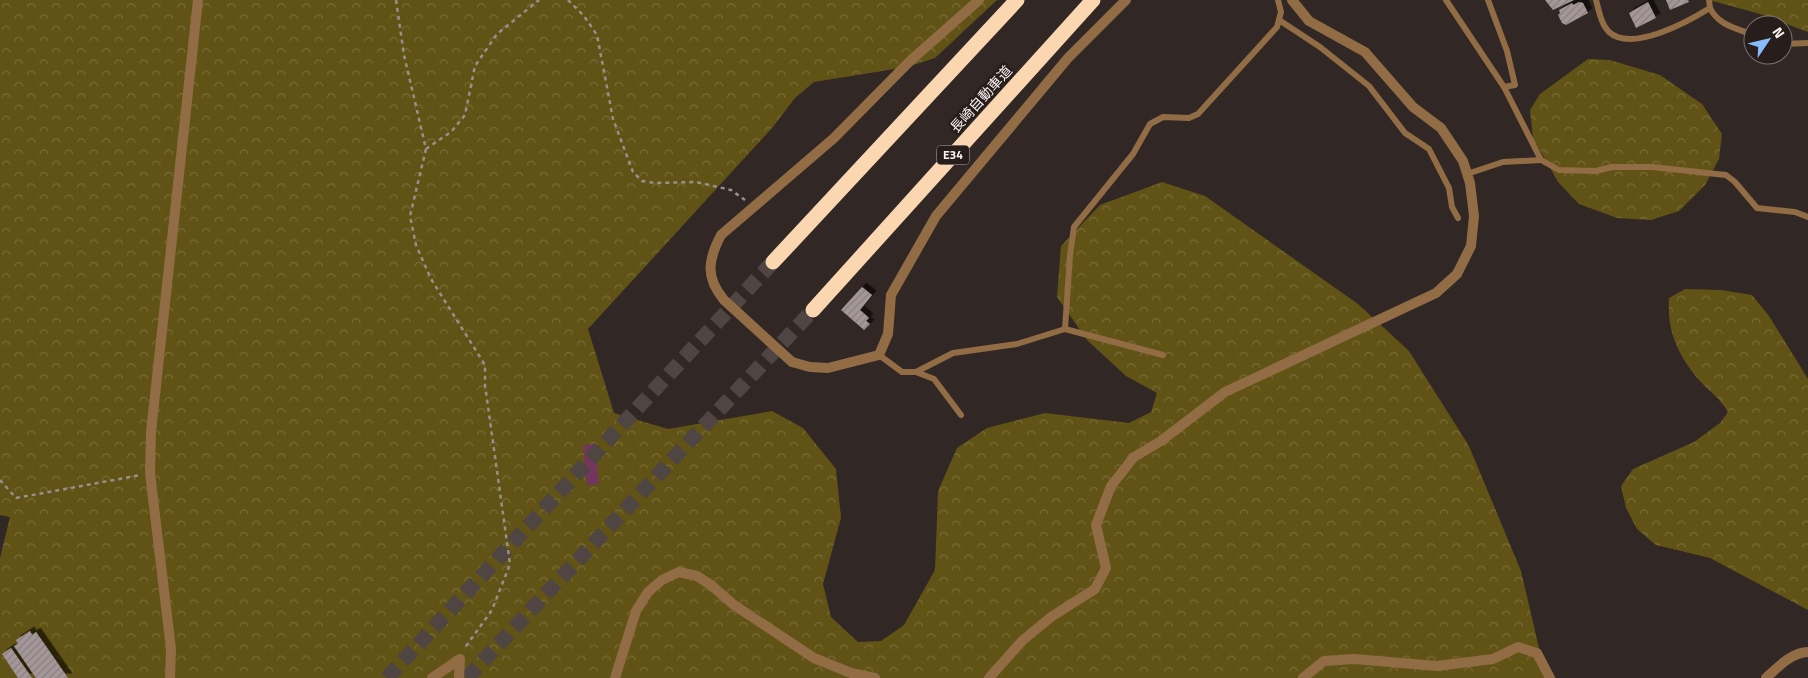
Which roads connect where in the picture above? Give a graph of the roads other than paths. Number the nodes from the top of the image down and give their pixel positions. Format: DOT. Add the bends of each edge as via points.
graph roads {
  1 [pos="198,0"];
  2 [pos="978,0"];
  3 [pos="1017,0"];
  4 [pos="1093,0"];
  5 [pos="1126,0"];
  6 [pos="1278,0"];
  7 [pos="1292,0"];
  8 [pos="1446,0"];
  9 [pos="1488,0"];
  10 [pos="1596,0"];
  11 [pos="1710,0"];
  12 [pos="1710,8"];
  13 [pos="1278,20"];
  14 [pos="1743,31"];
  15 [pos="1808,43"];
  16 [pos="1793,44"];
  17 [pos="1504,87"];
  18 [pos="1541,160"];
  19 [pos="1467,174"];
  20 [pos="1808,216"];
  21 [pos="1458,218"];
  22 [pos="773,262"];
  23 [pos="813,310"];
  24 [pos="1065,329"];
  25 [pos="879,354"];
  26 [pos="1163,355"];
  27 [pos="916,372"];
  28 [pos="961,415"];
  29 [pos="1808,652"];
  30 [pos="170,678"];
  31 [pos="432,678"];
  32 [pos="459,678"];
  33 [pos="615,678"];
  34 [pos="875,678"];
  35 [pos="989,678"];
  36 [pos="1303,678"];
  37 [pos="1550,678"];
  38 [pos="1766,678"];
  1 -- 30 [label="street" via="151,432 150,473 171,650"];
  2 -- 25 [label="street" via="910,61 834,138 721,235 709,263 715,289 724,300 792,362 828,368"];
  3 -- 22 [label="highway"];
  4 -- 23 [label="highway, 長崎自動車道 / E34"];
  5 -- 25 [label="street" via="1068,58 936,216 890,295 888,334"];
  6 -- 13 [label="lane" via="1281,12"];
  7 -- 19 [label="street" via="1309,22 1365,52 1413,107 1441,128 1463,161"];
  8 -- 17 [label="lane"];
  9 -- 17 [label="lane" via="1507,51 1515,85"];
  10 -- 12 [label="lane" via="1609,31 1616,37 1628,39 1652,35 1688,21"];
  11 -- 12 [label="lane"];
  12 -- 14 [label="lane" via="1720,22"];
  13 -- 21 [label="lane" via="1320,47 1369,86 1404,133 1429,149 1449,188 1452,207"];
  13 -- 24 [label="lane" via="1277,27 1198,114 1189,118 1163,116 1150,124 1133,154 1074,227"];
  15 -- 16 [label="lane"];
  17 -- 18 [label="lane"];
  18 -- 19 [label="lane" via="1503,162"];
  18 -- 20 [label="lane" via="1559,170 1652,167 1726,175 1757,208"];
  19 -- 35 [label="street" via="1474,216 1471,246 1457,274 1436,292 1225,392 1134,458 1111,486 1096,525 1106,568 1095,589 1022,640"];
  24 -- 26 [label="lane"];
  24 -- 27 [label="lane" via="1017,344 953,353"];
  25 -- 27 [label="lane" via="902,372"];
  27 -- 28 [label="lane" via="934,379"];
  29 -- 38 [label="street" via="1781,664"];
  31 -- 32 [label="street" via="460,659"];
  33 -- 34 [label="street" via="636,611 648,592 679,572 697,576 814,658"];
  36 -- 37 [label="street" via="1324,661 1354,659 1436,666 1493,659 1518,647 1537,653"];
}
